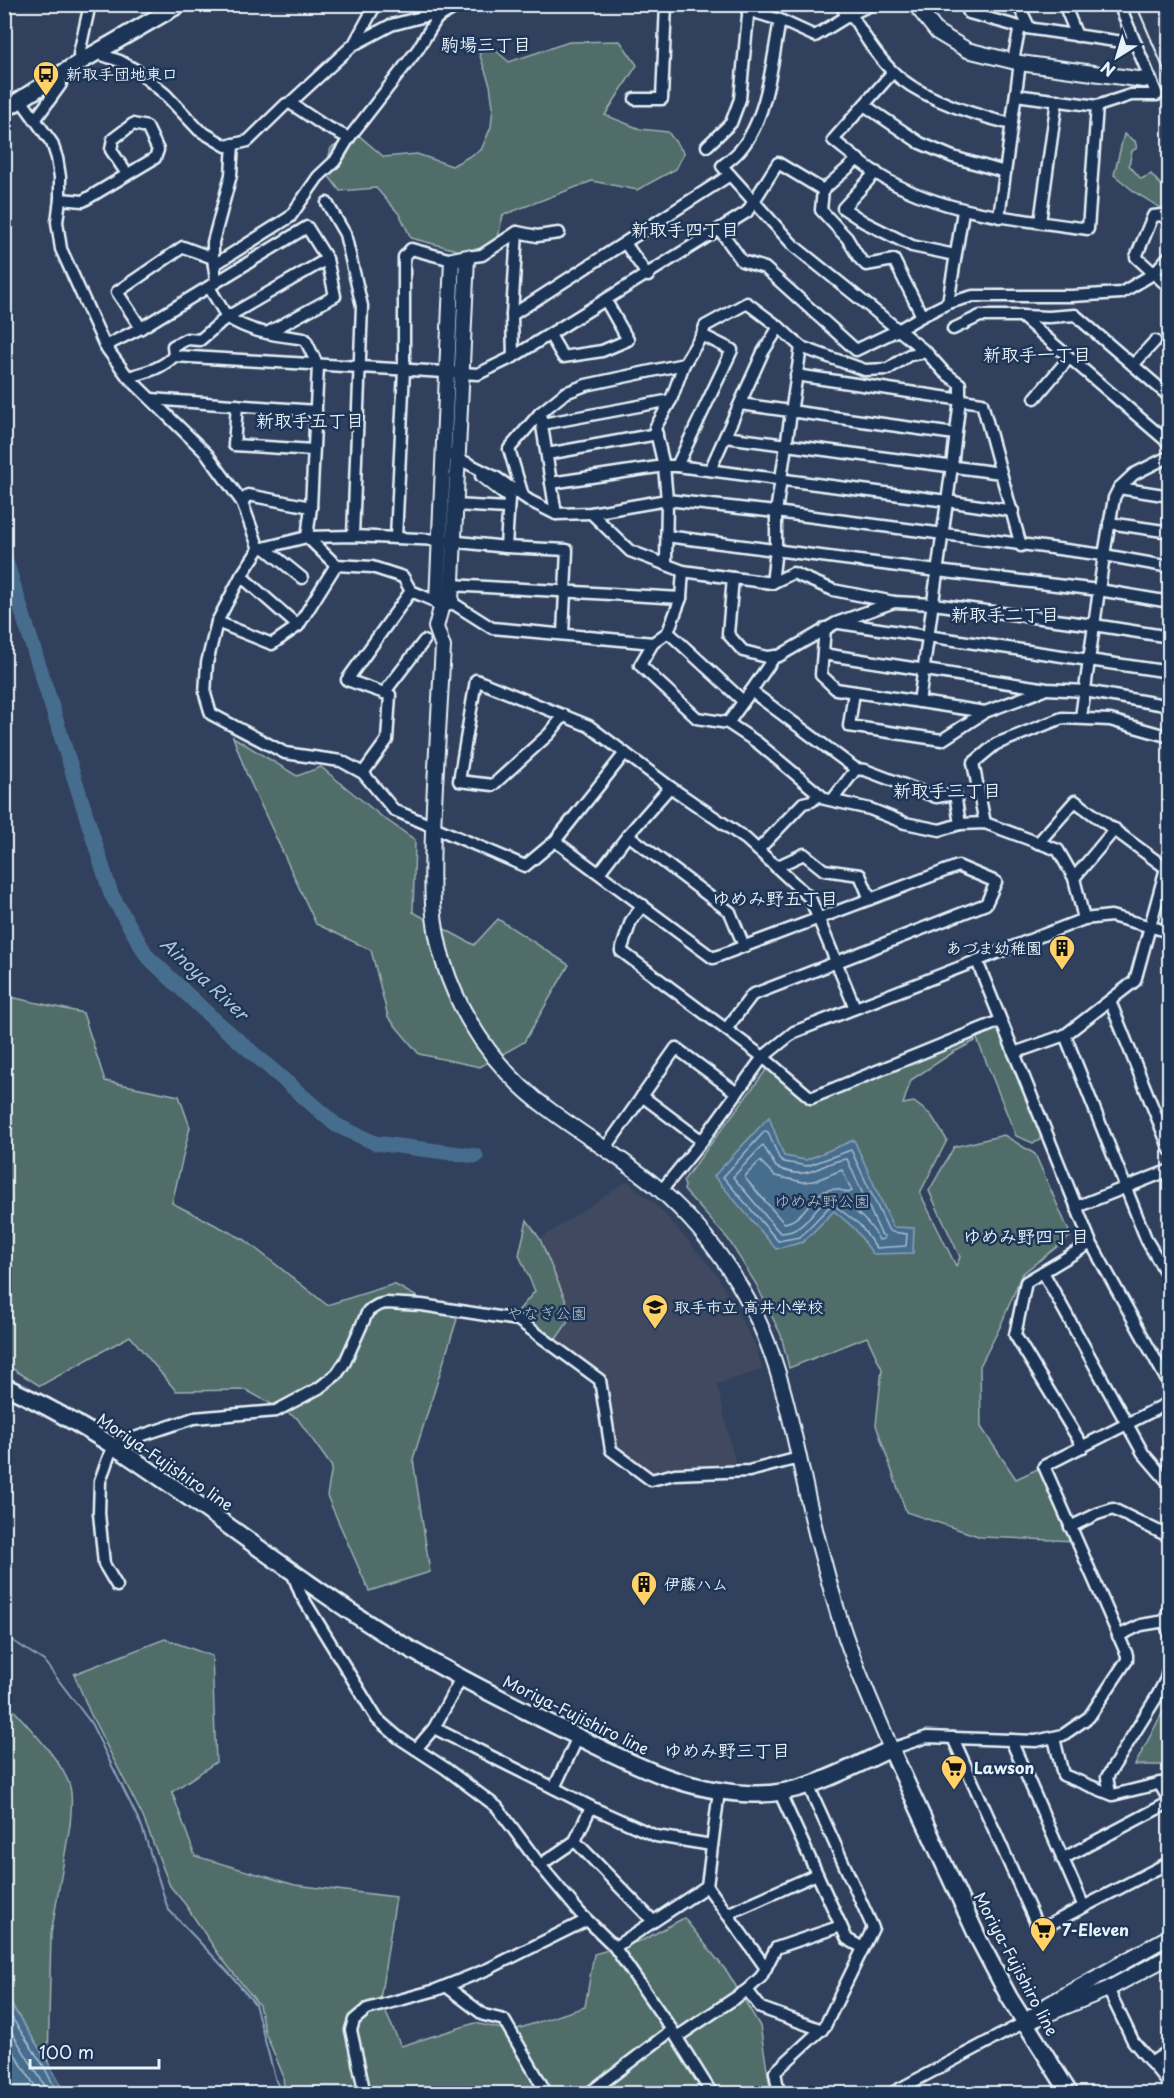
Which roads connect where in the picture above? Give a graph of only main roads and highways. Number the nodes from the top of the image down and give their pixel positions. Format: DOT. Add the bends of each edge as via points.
graph roads {
  1 [pos="180,4"];
  2 [pos="4,110"];
  3 [pos="4,1386"];
  4 [pos="1070,2094"];
  1 -- 2 [label="main road"];
  3 -- 4 [label="main road, Moriya-Fujishiro line" via="113,1445 400,1644 659,1776 706,1790 756,1795 809,1787 891,1749 979,1940"];
}
